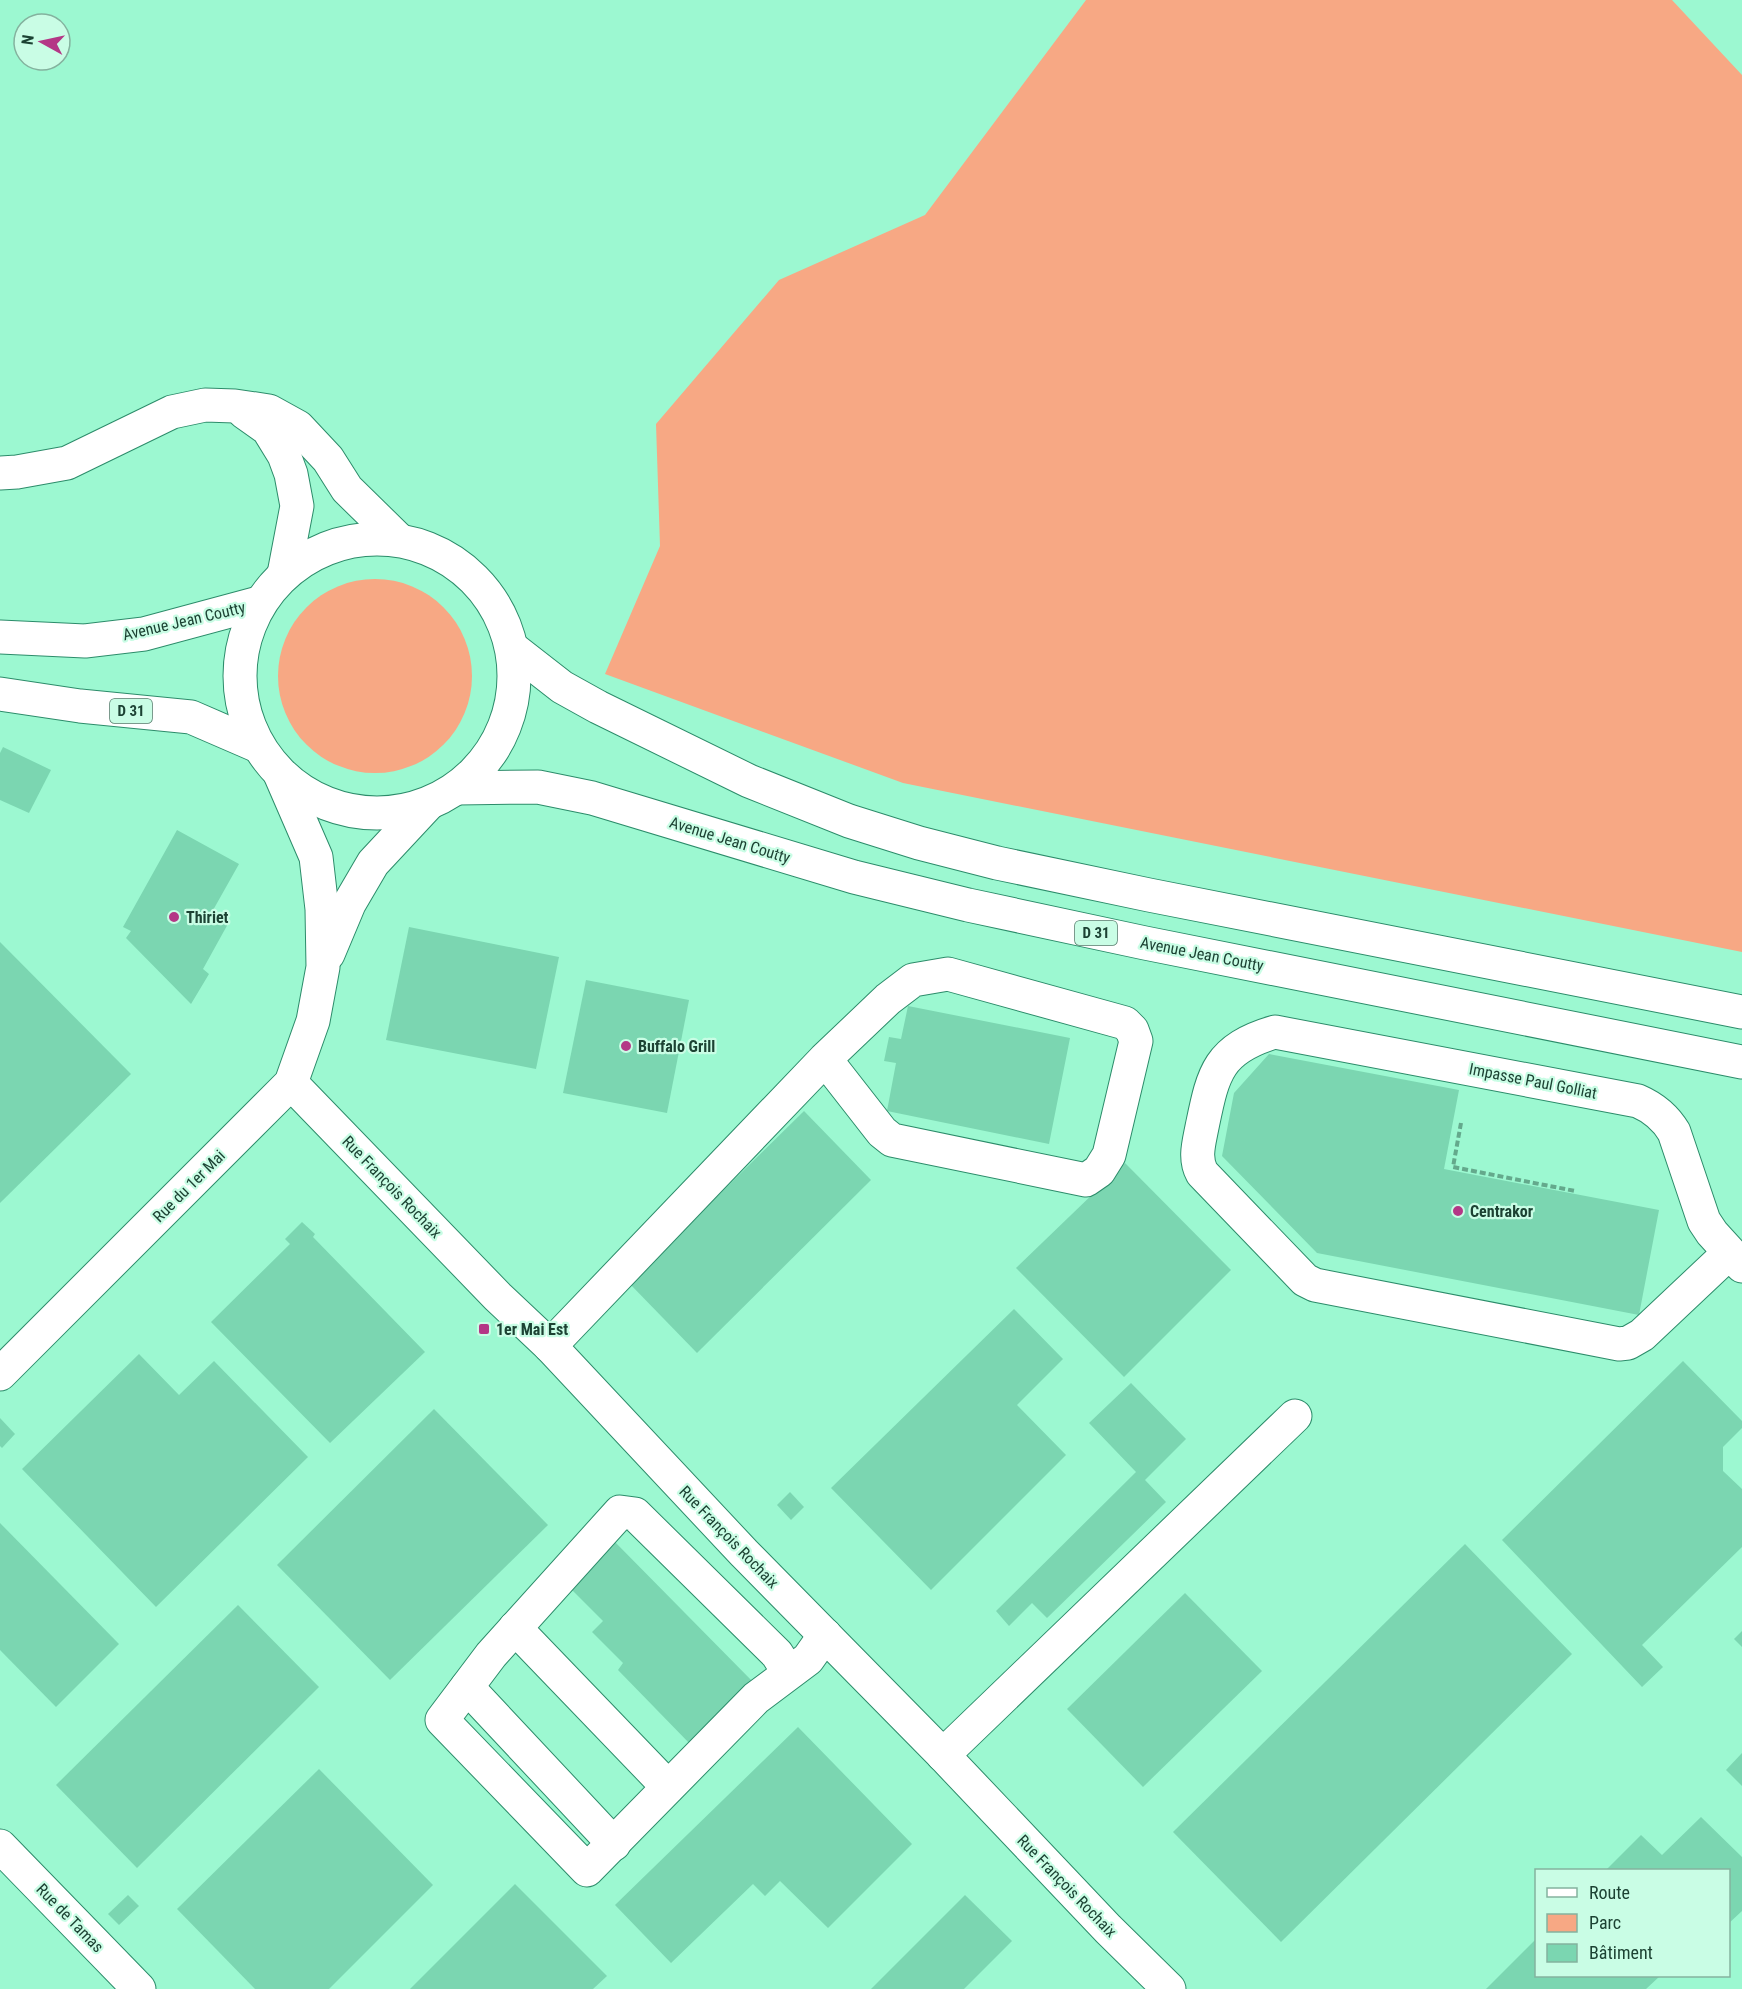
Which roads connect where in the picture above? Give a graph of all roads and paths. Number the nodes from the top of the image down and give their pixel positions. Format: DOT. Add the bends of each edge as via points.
graph roads {
  1 [pos="235,406"];
  2 [pos="0,473"];
  3 [pos="398,539"];
  4 [pos="284,574"];
  5 [pos="259,603"];
  6 [pos="0,637"];
  7 [pos="512,648"];
  8 [pos="0,694"];
  9 [pos="258,746"];
  10 [pos="280,774"];
  11 [pos="457,788"];
  12 [pos="428,804"];
  13 [pos="323,967"];
  14 [pos="1742,1012"];
  15 [pos="825,1059"];
  16 [pos="1742,1062"];
  17 [pos="291,1083"];
  18 [pos="1461,1123"];
  19 [pos="1575,1191"];
  20 [pos="1736,1260"];
  21 [pos="550,1346"];
  22 [pos="0,1374"];
  23 [pos="1295,1416"];
  24 [pos="515,1628"];
  25 [pos="825,1635"];
  26 [pos="789,1673"];
  27 [pos="943,1755"];
  28 [pos="668,1787"];
  29 [pos="0,1846"];
  30 [pos="139,1989"];
  31 [pos="1169,1989"];
  1 -- 2 [label="main road" via="205,405 172,412 67,463"];
  1 -- 3 [label="main road" via="269,411 298,427 328,459 347,489"];
  1 -- 4 [label="main road" via="268,429 291,474 297,506"];
  3 -- 4 [label="main road" via="357,539 318,550"];
  3 -- 7 [label="main road" via="438,552 472,576 497,608"];
  4 -- 5 [label="main road"];
  5 -- 6 [label="main road, Avenue Jean Coutty" via="144,634 85,641"];
  5 -- 9 [label="main road" via="244,637 239,674 243,711"];
  7 -- 11 [label="main road" via="514,687 505,726 486,760"];
  7 -- 14 [label="main road" via="562,687 749,781 849,821 919,843 1149,895"];
  8 -- 9 [label="main road, D 31" via="191,717"];
  9 -- 10 [label="main road"];
  10 -- 12 [label="main road" via="312,798 350,811 389,813"];
  10 -- 13 [label="main road, Rue du 1er Mai" via="316,856"];
  11 -- 12 [label="main road"];
  11 -- 16 [label="main road, Avenue Jean Coutty / D 31" via="538,787 592,798 854,878 968,905"];
  12 -- 13 [label="main road, Rue du 1er Mai" via="373,863 349,904"];
  13 -- 17 [label="main road, Rue du 1er Mai" via="313,1021"];
  15 -- 15 [label="main road" via="913,980 948,974 1125,1023 1136,1041 1109,1155 1099,1171 1086,1180 892,1140"];
  15 -- 21 [label="main road"];
  17 -- 21 [label="main road, Rue François Rochaix"];
  17 -- 22 [label="main road, Rue du 1er Mai"];
  18 -- 19 [label="path" via="1453,1167"];
  20 -- 20 [label="main road, Impasse Paul Golliat" via="1704,1221 1674,1132 1649,1106 1638,1101 1275,1032 1252,1039 1234,1051 1211,1086 1197,1152 1199,1167 1205,1178 1305,1280 1315,1285 1619,1344 1636,1340"];
  21 -- 25 [label="main road, Rue François Rochaix"];
  23 -- 27 [label="main road"];
  24 -- 26 [label="main road" via="620,1512 635,1514 777,1654"];
  24 -- 28 [label="main road"];
  24 -- 28 [label="main road" via="442,1720 587,1870"];
  25 -- 26 [label="main road" via="808,1659"];
  25 -- 27 [label="main road, Rue François Rochaix"];
  26 -- 28 [label="main road" via="756,1698"];
  27 -- 31 [label="main road, Rue François Rochaix"];
  29 -- 30 [label="main road, Rue de Tamas"];
}
